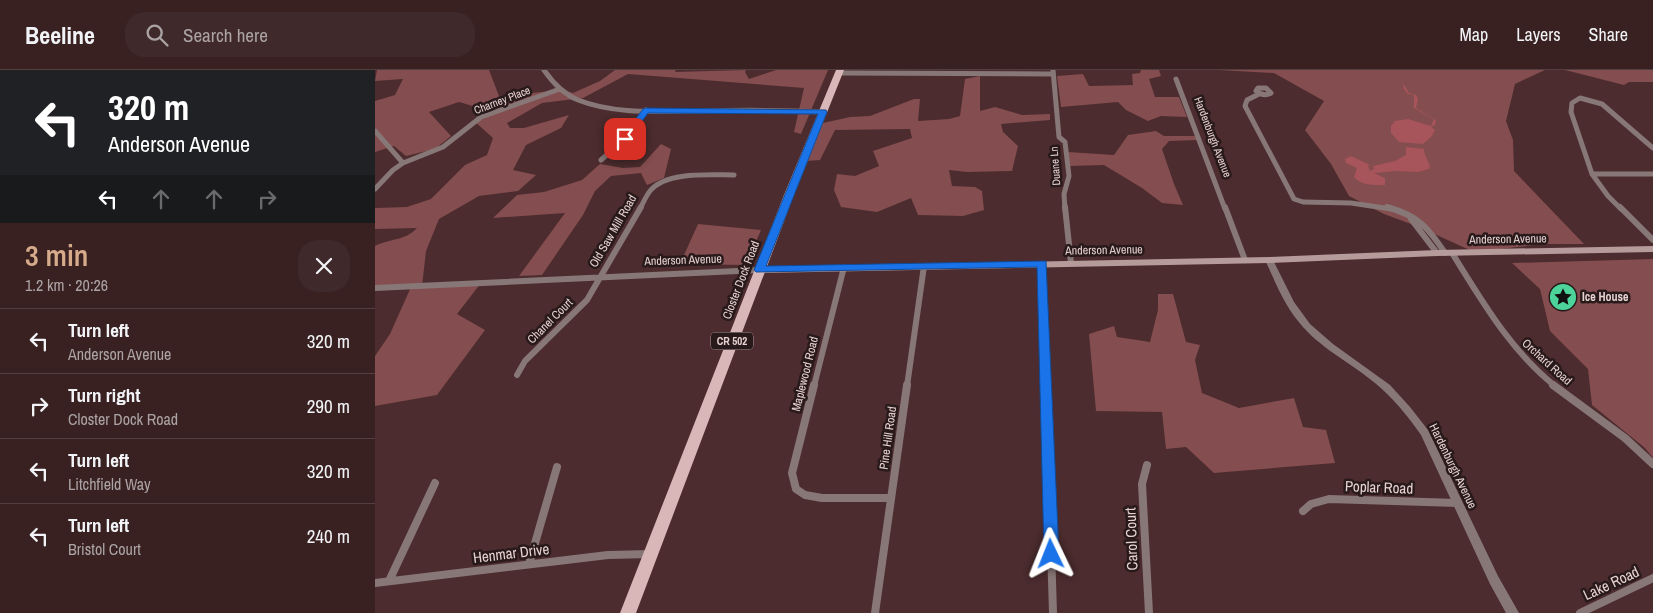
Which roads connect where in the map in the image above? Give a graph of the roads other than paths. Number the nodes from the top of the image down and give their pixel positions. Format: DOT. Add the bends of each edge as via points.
graph roads {
  1 [pos="545,70"];
  2 [pos="839,71"];
  3 [pos="1053,72"];
  4 [pos="1177,79"];
  5 [pos="560,89"];
  6 [pos="1259,94"];
  7 [pos="646,110"];
  8 [pos="823,112"];
  9 [pos="375,131"];
  10 [pos="1653,148"];
  11 [pos="601,160"];
  12 [pos="403,163"];
  13 [pos="1592,174"];
  14 [pos="1653,174"];
  15 [pos="735,175"];
  16 [pos="375,189"];
  17 [pos="1653,240"];
  18 [pos="1653,249"];
  19 [pos="1445,253"];
  20 [pos="1245,260"];
  21 [pos="1269,260"];
  22 [pos="1071,263"];
  23 [pos="1042,264"];
  24 [pos="924,266"];
  25 [pos="844,267"];
  26 [pos="759,270"];
  27 [pos="599,278"];
  28 [pos="375,288"];
  29 [pos="517,375"];
  30 [pos="1653,464"];
  31 [pos="1147,465"];
  32 [pos="557,467"];
  33 [pos="435,482"];
  34 [pos="891,498"];
  35 [pos="1458,503"];
  36 [pos="1303,511"];
  37 [pos="650,554"];
  38 [pos="529,564"];
  39 [pos="1653,578"];
  40 [pos="389,581"];
  41 [pos="375,583"];
  42 [pos="628,613"];
  43 [pos="875,613"];
  44 [pos="1053,613"];
  45 [pos="1149,613"];
  46 [pos="1513,613"];
  47 [pos="1580,613"];
  1 -- 5 [label="street"];
  2 -- 3 [label="street"];
  2 -- 8 [label="main road, Closter Dock Road / CR 502"];
  3 -- 22 [label="street, Duane Ln" via="1059,137 1065,142 1069,187 1065,194"];
  4 -- 20 [label="street, Hardenburgh Avenue"];
  5 -- 7 [label="street" via="579,100 597,105"];
  5 -- 12 [label="street, Charney Place" via="481,117 443,147"];
  6 -- 19 [label="street, Orchard Road" via="1247,100 1245,106 1294,199 1301,202 1364,203 1411,216"];
  7 -- 8 [label="street"];
  7 -- 11 [label="street" via="619,145"];
  8 -- 26 [label="main road, Closter Dock Road / CR 502"];
  9 -- 12 [label="street"];
  10 -- 13 [label="street" via="1602,104 1577,99 1572,103 1571,112"];
  12 -- 16 [label="street, Charney Place"];
  13 -- 14 [label="street"];
  13 -- 17 [label="street" via="1608,196"];
  15 -- 27 [label="street, Old Saw Mill Road" via="682,176 656,187 647,195"];
  18 -- 19 [label="main road, Anderson Avenue"];
  19 -- 21 [label="main road, Anderson Avenue"];
  19 -- 30 [label="street, Orchard Road" via="1521,355 1550,382 1628,439"];
  20 -- 21 [label="main road, Anderson Avenue"];
  20 -- 22 [label="main road, Anderson Avenue"];
  21 -- 35 [label="street, Hardenburgh Avenue" via="1290,303 1307,326 1334,351 1383,384 1412,414"];
  22 -- 23 [label="main road, Anderson Avenue"];
  23 -- 24 [label="main road, Anderson Avenue"];
  23 -- 44 [label="street"];
  24 -- 25 [label="main road, Anderson Avenue"];
  24 -- 34 [label="street, Pine Hill Road"];
  25 -- 26 [label="main road, Anderson Avenue"];
  25 -- 34 [label="street, Maplewood Road" via="792,473 794,486 799,492 814,498"];
  26 -- 27 [label="street, Anderson Avenue"];
  26 -- 37 [label="main road, Closter Dock Road / CR 502"];
  27 -- 28 [label="street, Anderson Avenue"];
  27 -- 29 [label="street, Chanel Court" via="577,311 525,361"];
  31 -- 45 [label="street, Carol Court" via="1142,484"];
  32 -- 38 [label="street"];
  33 -- 40 [label="street"];
  34 -- 43 [label="street, Pine Hill Road"];
  35 -- 36 [label="street, Poplar Road" via="1329,499 1311,504"];
  35 -- 46 [label="street, Hardenburgh Avenue"];
  37 -- 38 [label="street, Henmar Drive"];
  37 -- 42 [label="main road, Closter Dock Road / CR 502"];
  38 -- 40 [label="street, Henmar Drive"];
  39 -- 47 [label="street, Lake Road"];
  40 -- 41 [label="street, Henmar Drive"];
}
